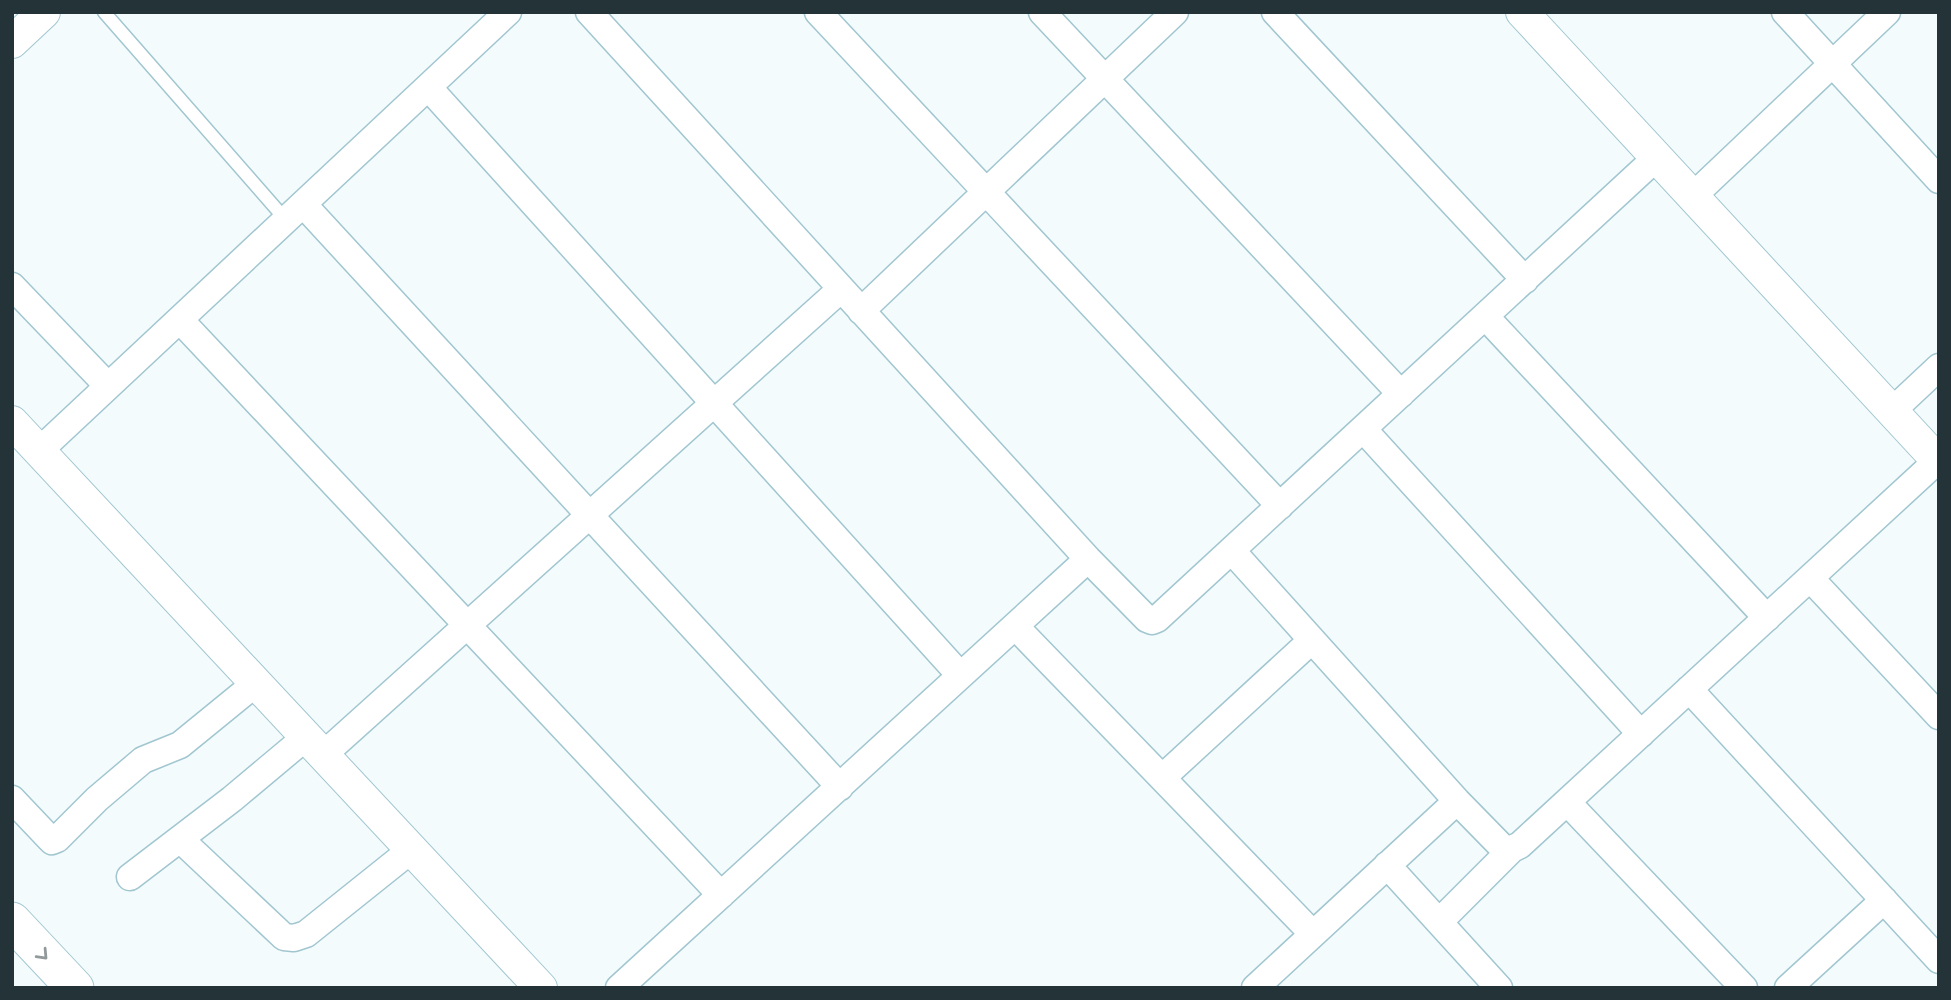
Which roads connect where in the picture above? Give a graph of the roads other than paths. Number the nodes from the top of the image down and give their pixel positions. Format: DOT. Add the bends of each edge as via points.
graph roads {
  1 [pos="44,12"];
  2 [pos="104,12"];
  3 [pos="508,12"];
  4 [pos="589,12"];
  5 [pos="818,12"];
  6 [pos="1042,12"];
  7 [pos="1175,12"];
  8 [pos="1275,12"];
  9 [pos="1522,12"];
  10 [pos="1785,12"];
  11 [pos="1887,12"];
  12 [pos="12,42"];
  13 [pos="1833,64"];
  14 [pos="1105,79"];
  15 [pos="428,87"];
  16 [pos="1657,157"];
  17 [pos="1939,180"];
  18 [pos="986,192"];
  19 [pos="1692,197"];
  20 [pos="295,212"];
  21 [pos="1525,280"];
  22 [pos="12,286"];
  23 [pos="841,289"];
  24 [pos="861,311"];
  25 [pos="1485,316"];
  26 [pos="180,320"];
  27 [pos="1939,367"];
  28 [pos="108,386"];
  29 [pos="1401,394"];
  30 [pos="714,403"];
  31 [pos="1892,411"];
  32 [pos="12,422"];
  33 [pos="1363,429"];
  34 [pos="39,451"];
  35 [pos="1938,461"];
  36 [pos="1280,506"];
  37 [pos="590,515"];
  38 [pos="1232,551"];
  39 [pos="1087,559"];
  40 [pos="1810,578"];
  41 [pos="1767,618"];
  42 [pos="467,625"];
  43 [pos="1015,626"];
  44 [pos="1312,640"];
  45 [pos="960,675"];
  46 [pos="256,683"];
  47 [pos="1689,689"];
  48 [pos="1939,716"];
  49 [pos="1641,734"];
  50 [pos="315,746"];
  51 [pos="1163,778"];
  52 [pos="840,787"];
  53 [pos="12,799"];
  54 [pos="1457,801"];
  55 [pos="1567,802"];
  56 [pos="181,840"];
  57 [pos="1512,849"];
  58 [pos="411,850"];
  59 [pos="1387,865"];
  60 [pos="130,877"];
  61 [pos="721,895"];
  62 [pos="1884,900"];
  63 [pos="12,922"];
  64 [pos="1439,922"];
  65 [pos="1314,934"];
  66 [pos="1935,948"];
  67 [pos="1258,987"];
  68 [pos="75,988"];
  69 [pos="541,988"];
  70 [pos="620,988"];
  71 [pos="1499,988"];
  72 [pos="1744,988"];
  73 [pos="1788,988"];
  1 -- 12 [label="street"];
  2 -- 20 [label="lane"];
  3 -- 15 [label="street"];
  4 -- 23 [label="street"];
  5 -- 18 [label="street"];
  6 -- 14 [label="street"];
  7 -- 14 [label="street"];
  8 -- 21 [label="street"];
  9 -- 16 [label="street"];
  10 -- 13 [label="street"];
  11 -- 13 [label="street"];
  13 -- 17 [label="street"];
  13 -- 19 [label="street"];
  14 -- 18 [label="street"];
  14 -- 29 [label="street"];
  15 -- 20 [label="street"];
  15 -- 30 [label="street"];
  16 -- 19 [label="street"];
  16 -- 21 [label="street"];
  18 -- 24 [label="street"];
  18 -- 36 [label="street"];
  19 -- 31 [label="street"];
  20 -- 26 [label="street"];
  20 -- 37 [label="street"];
  21 -- 25 [label="street"];
  22 -- 28 [label="street"];
  23 -- 24 [label="street"];
  23 -- 30 [label="street"];
  24 -- 39 [label="street"];
  25 -- 29 [label="street"];
  25 -- 41 [label="street"];
  26 -- 28 [label="street"];
  26 -- 42 [label="street"];
  27 -- 31 [label="street"];
  28 -- 34 [label="street"];
  29 -- 33 [label="street"];
  30 -- 37 [label="street"];
  30 -- 45 [label="street"];
  31 -- 35 [label="street"];
  32 -- 34 [label="street"];
  33 -- 36 [label="street"];
  33 -- 49 [label="street"];
  34 -- 46 [label="street"];
  35 -- 40 [label="street"];
  36 -- 38 [label="street"];
  37 -- 42 [label="street"];
  37 -- 52 [label="street"];
  38 -- 39 [label="street" via="1152,621"];
  38 -- 44 [label="street"];
  39 -- 43 [label="street"];
  40 -- 41 [label="street"];
  40 -- 48 [label="street"];
  41 -- 47 [label="street"];
  42 -- 50 [label="street"];
  42 -- 61 [label="street"];
  43 -- 45 [label="street"];
  43 -- 51 [label="street"];
  44 -- 51 [label="street"];
  44 -- 54 [label="street"];
  45 -- 52 [label="street"];
  46 -- 50 [label="street"];
  46 -- 53 [label="street" via="180,746 143,760 57,839 52,841"];
  47 -- 49 [label="street"];
  47 -- 62 [label="street"];
  49 -- 55 [label="street"];
  50 -- 56 [label="street"];
  50 -- 58 [label="street"];
  51 -- 65 [label="street"];
  52 -- 61 [label="street"];
  54 -- 57 [label="street" via="1503,848"];
  54 -- 59 [label="street"];
  55 -- 57 [label="street"];
  55 -- 72 [label="street"];
  56 -- 58 [label="street" via="284,937 295,938"];
  56 -- 60 [label="street"];
  57 -- 64 [label="street"];
  58 -- 69 [label="street"];
  59 -- 64 [label="street"];
  59 -- 65 [label="street"];
  61 -- 70 [label="street"];
  62 -- 66 [label="street"];
  62 -- 73 [label="street"];
  63 -- 68 [label="main road, one-way"];
  64 -- 71 [label="street"];
  65 -- 67 [label="street"];
}
